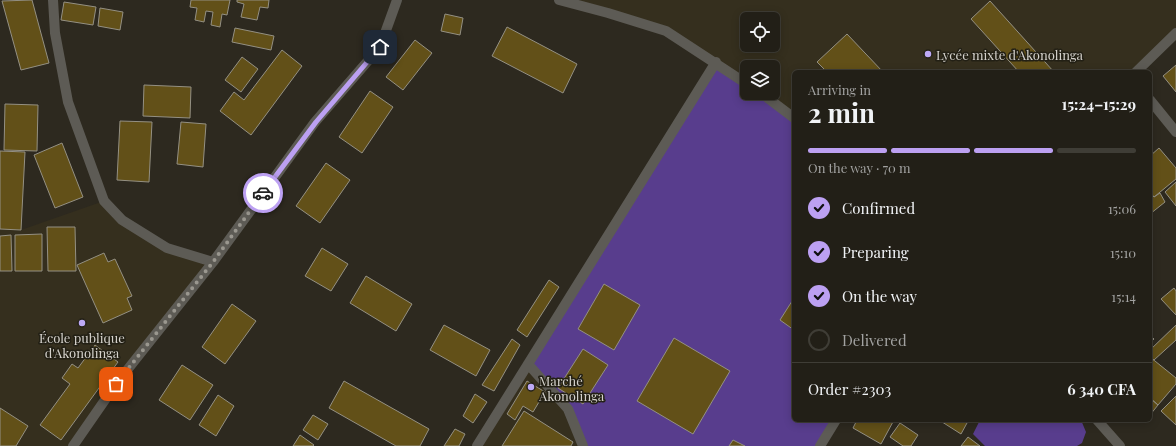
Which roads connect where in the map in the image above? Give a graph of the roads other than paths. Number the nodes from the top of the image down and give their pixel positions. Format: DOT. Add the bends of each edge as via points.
graph roads {
  1 [pos="53,0"];
  2 [pos="397,0"];
  3 [pos="559,0"];
  4 [pos="1176,33"];
  5 [pos="716,62"];
  6 [pos="1138,70"];
  7 [pos="740,79"];
  8 [pos="770,100"];
  9 [pos="1152,102"];
  10 [pos="792,116"];
  11 [pos="1176,132"];
  12 [pos="213,262"];
  13 [pos="528,364"];
  14 [pos="835,422"];
  15 [pos="1099,422"];
  16 [pos="73,446"];
  17 [pos="477,446"];
  18 [pos="583,446"];
  19 [pos="820,446"];
  20 [pos="1120,446"];
  1 -- 12 [label="street" via="55,33 68,102 104,201 122,220 167,248"];
  2 -- 12 [label="street" via="380,47 316,122"];
  3 -- 5 [label="street" via="666,31"];
  4 -- 6 [label="street"];
  5 -- 7 [label="street"];
  5 -- 13 [label="street"];
  8 -- 10 [label="street"];
  9 -- 11 [label="street"];
  12 -- 16 [label="street" via="116,384"];
  13 -- 17 [label="street"];
  13 -- 18 [label="street" via="568,409"];
  14 -- 19 [label="street"];
  15 -- 20 [label="street"];
}
